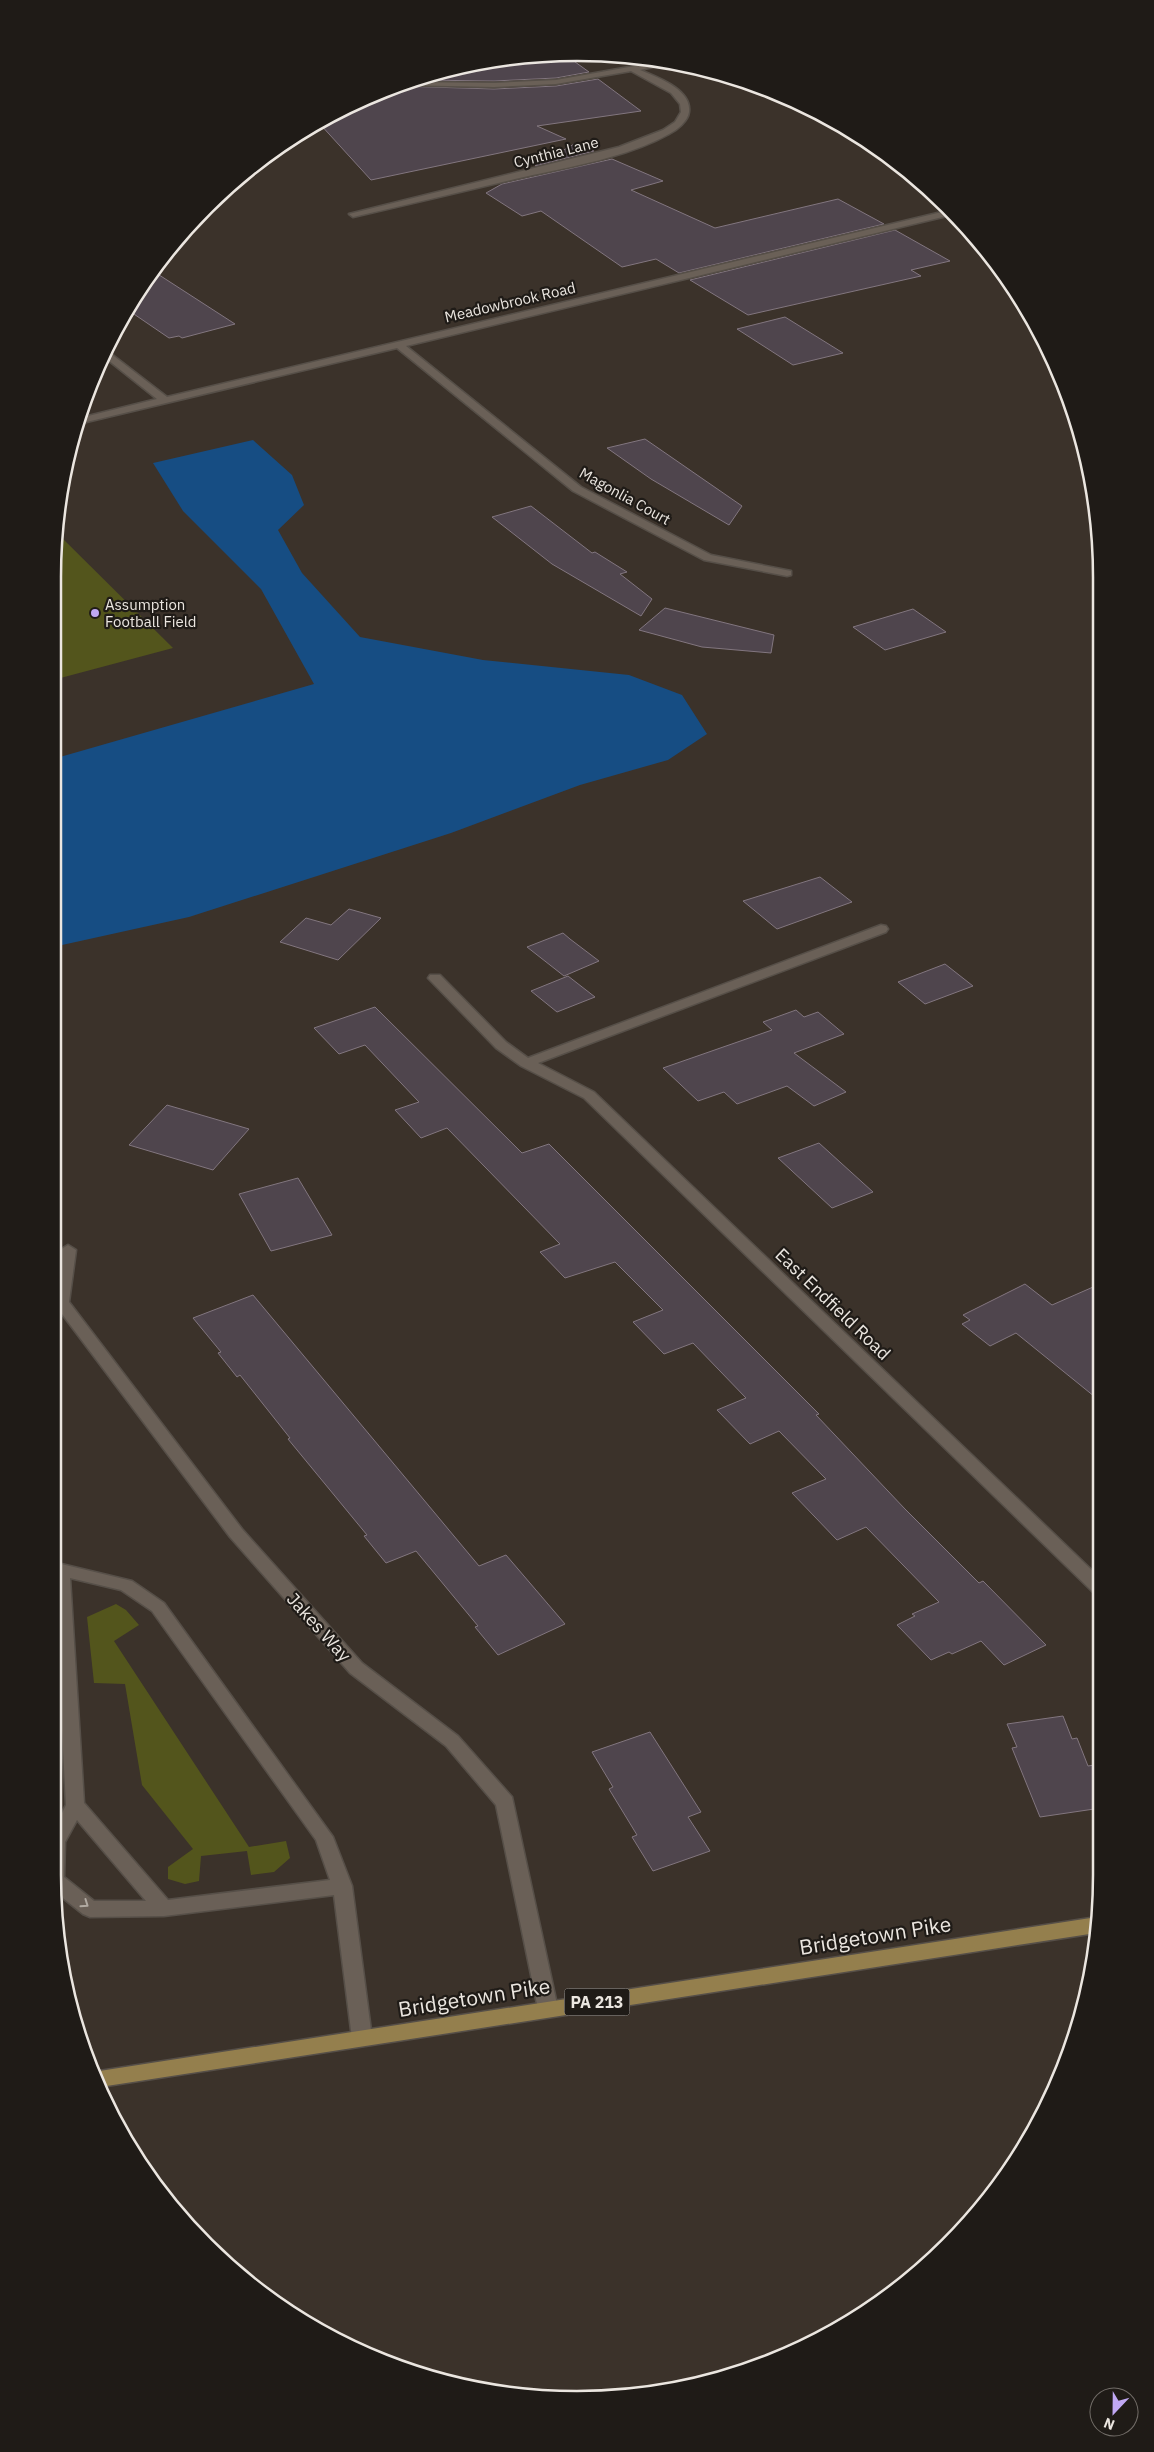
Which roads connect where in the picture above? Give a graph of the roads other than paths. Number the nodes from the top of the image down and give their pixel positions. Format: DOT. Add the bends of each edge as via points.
graph roads {
  1 [pos="646,66"];
  2 [pos="632,69"];
  3 [pos="428,84"];
  4 [pos="353,214"];
  5 [pos="944,214"];
  6 [pos="399,344"];
  7 [pos="110,357"];
  8 [pos="164,400"];
  9 [pos="87,419"];
  10 [pos="787,573"];
  11 [pos="881,929"];
  12 [pos="435,978"];
  13 [pos="526,1063"];
  14 [pos="68,1250"];
  15 [pos="61,1570"];
  16 [pos="1093,1583"];
  17 [pos="61,1621"];
  18 [pos="75,1805"];
  19 [pos="61,1832"];
  20 [pos="61,1886"];
  21 [pos="342,1886"];
  22 [pos="164,1908"];
  23 [pos="1090,1926"];
  24 [pos="548,2009"];
  25 [pos="362,2038"];
  26 [pos="103,2078"];
  1 -- 2 [label="street"];
  2 -- 3 [label="street" via="532,84"];
  2 -- 4 [label="street, Cynthia Lane" via="668,86 683,100 685,110 682,119 659,136 587,159"];
  5 -- 6 [label="street, Meadowbrook Road"];
  6 -- 8 [label="street, Meadowbrook Road"];
  6 -- 10 [label="street, Magonlia Court" via="576,489 708,558"];
  7 -- 8 [label="street"];
  8 -- 9 [label="street, Meadowbrook Road"];
  11 -- 13 [label="street"];
  12 -- 13 [label="street, East Endfield Road" via="501,1044"];
  13 -- 16 [label="street, East Endfield Road" via="589,1095"];
  14 -- 24 [label="street, Jakes Way" via="61,1302 236,1534 356,1668 452,1741 505,1802"];
  15 -- 21 [label="street" via="126,1585 158,1607 324,1837"];
  17 -- 18 [label="street"];
  18 -- 19 [label="street, one-way"];
  18 -- 22 [label="street"];
  20 -- 22 [label="street, one-way" via="90,1909"];
  21 -- 22 [label="street"];
  21 -- 25 [label="street"];
  23 -- 24 [label="main road, Bridgetown Pike / PA 213"];
  24 -- 25 [label="main road, Bridgetown Pike / PA 213"];
  25 -- 26 [label="main road, Bridgetown Pike / PA 213"];
}
